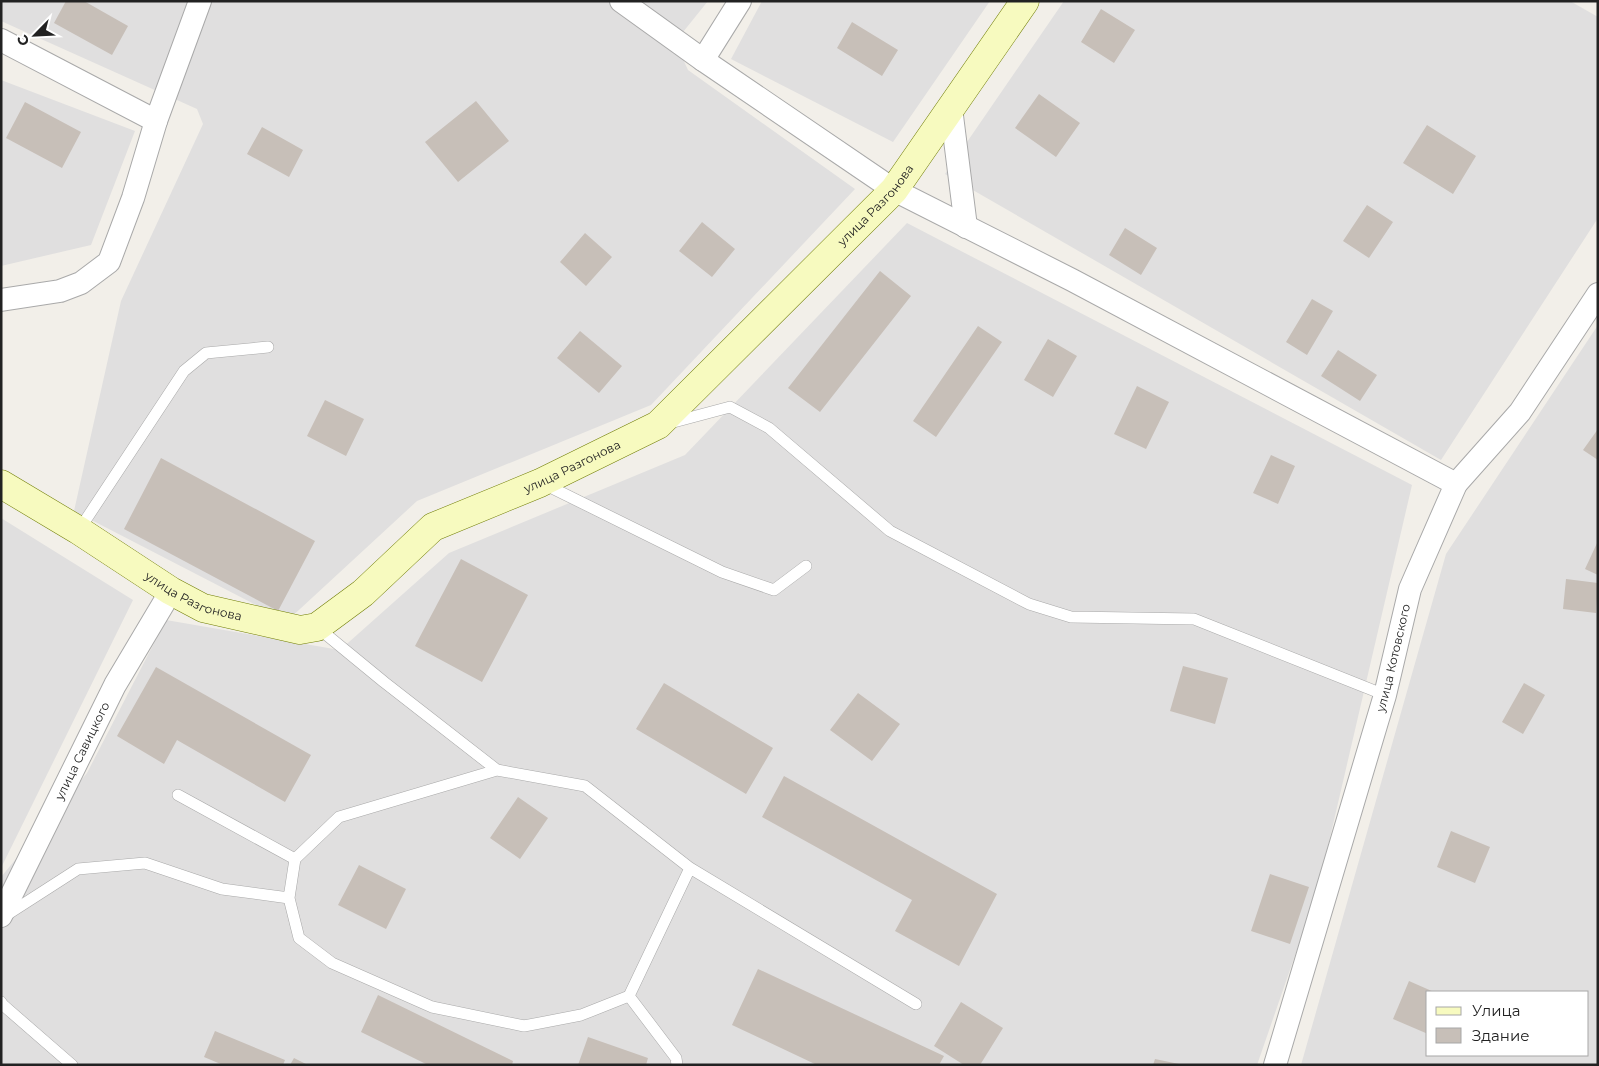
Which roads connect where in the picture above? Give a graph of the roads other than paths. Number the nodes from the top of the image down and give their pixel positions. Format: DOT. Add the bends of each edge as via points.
graph roads {
  1 [pos="200,1"];
  2 [pos="621,1"];
  3 [pos="740,1"];
  4 [pos="1026,1"];
  5 [pos="1,40"];
  6 [pos="703,60"];
  7 [pos="951,108"];
  8 [pos="156,121"];
  9 [pos="894,190"];
  10 [pos="966,227"];
  11 [pos="1598,294"];
  12 [pos="1,300"];
  13 [pos="268,347"];
  14 [pos="658,425"];
  15 [pos="540,482"];
  16 [pos="1,484"];
  17 [pos="1456,484"];
  18 [pos="78,530"];
  19 [pos="806,566"];
  20 [pos="171,592"];
  21 [pos="317,626"];
  22 [pos="1385,695"];
  23 [pos="497,770"];
  24 [pos="178,795"];
  25 [pos="295,859"];
  26 [pos="690,868"];
  27 [pos="289,898"];
  28 [pos="1,917"];
  29 [pos="629,996"];
  30 [pos="1,1002"];
  31 [pos="916,1004"];
  32 [pos="72,1065"];
  33 [pos="677,1065"];
  34 [pos="1275,1065"];
  1 -- 8 [label="street"];
  2 -- 6 [label="street"];
  3 -- 6 [label="street"];
  4 -- 7 [label="street, улица Разгонова"];
  5 -- 8 [label="street"];
  6 -- 9 [label="street"];
  7 -- 9 [label="street, улица Разгонова"];
  7 -- 10 [label="street"];
  8 -- 12 [label="street" via="133,198 109,262 81,283 60,291"];
  9 -- 10 [label="street"];
  9 -- 14 [label="street, улица Разгонова"];
  10 -- 17 [label="street"];
  11 -- 17 [label="street, улица Котовского" via="1520,412"];
  13 -- 18 [label="lane" via="206,353 184,371"];
  14 -- 15 [label="street, улица Разгонова"];
  14 -- 22 [label="lane" via="730,407 769,428 890,531 1029,604 1071,617 1194,619"];
  15 -- 19 [label="lane" via="722,572 774,590"];
  15 -- 21 [label="street, улица Разгонова" via="433,526 363,593"];
  16 -- 18 [label="street, улица Разгонова"];
  17 -- 22 [label="street, улица Котовского" via="1410,588"];
  18 -- 20 [label="street, улица Разгонова"];
  20 -- 21 [label="street, улица Разгонова" via="203,608 300,630"];
  20 -- 28 [label="street, улица Савицкого" via="115,685"];
  21 -- 23 [label="lane"];
  22 -- 34 [label="street, улица Котовского"];
  23 -- 25 [label="lane" via="339,817"];
  23 -- 26 [label="lane" via="585,786"];
  24 -- 25 [label="lane"];
  25 -- 27 [label="lane"];
  26 -- 29 [label="lane"];
  26 -- 31 [label="lane"];
  27 -- 28 [label="lane" via="222,889 145,864 78,869"];
  27 -- 29 [label="lane" via="299,938 332,963 432,1006 524,1026 581,1015"];
  29 -- 33 [label="lane" via="676,1058"];
  30 -- 32 [label="lane"];
}
